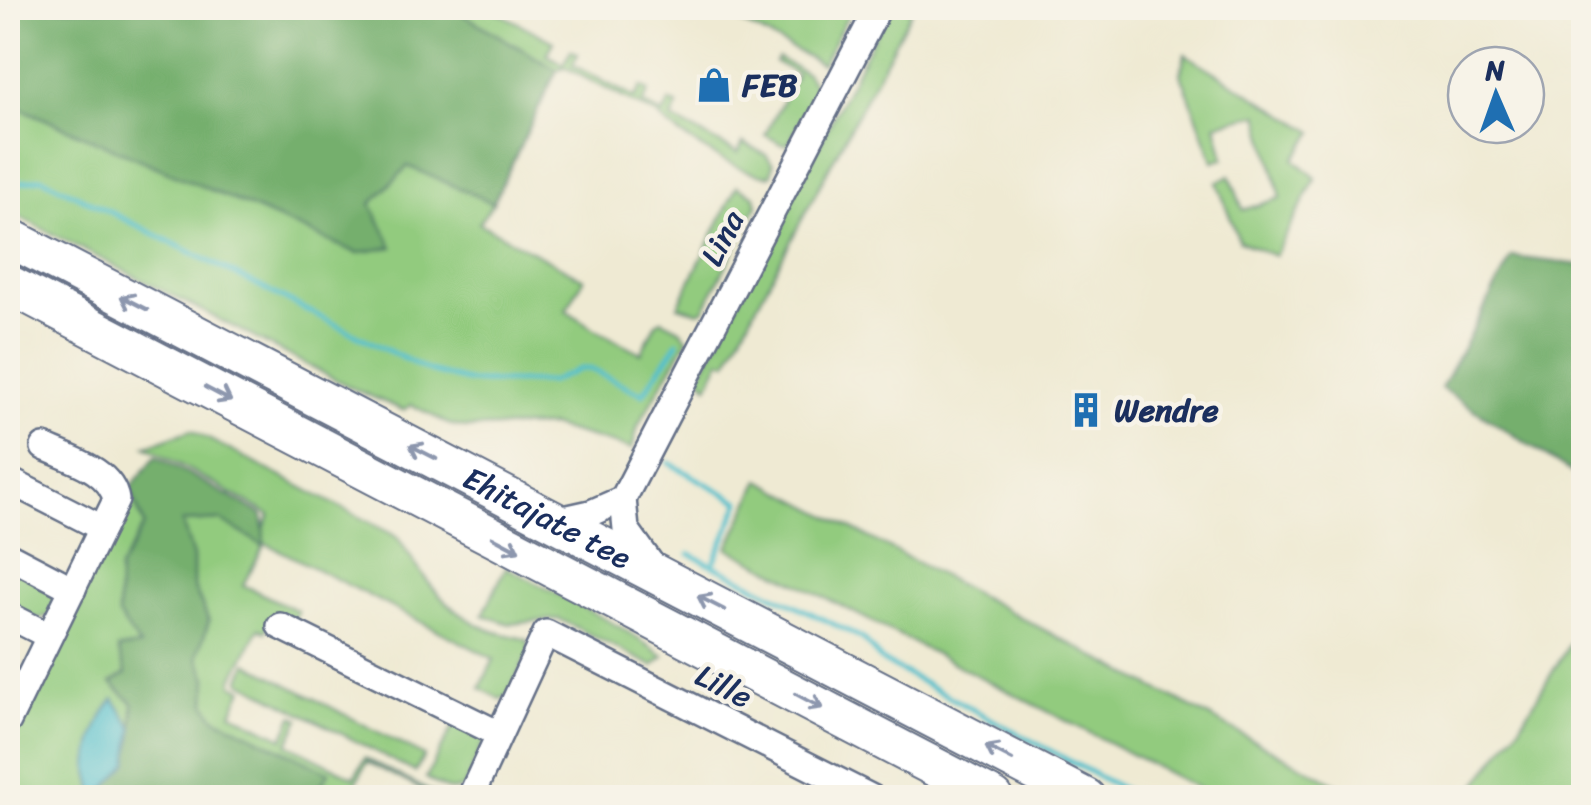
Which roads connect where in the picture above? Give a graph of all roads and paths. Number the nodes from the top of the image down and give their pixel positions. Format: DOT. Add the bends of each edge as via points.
graph roads {
  1 [pos="878,8"];
  2 [pos="8,237"];
  3 [pos="8,284"];
  4 [pos="44,447"];
  5 [pos="8,480"];
  6 [pos="623,498"];
  7 [pos="555,521"];
  8 [pos="102,528"];
  9 [pos="8,555"];
  10 [pos="660,576"];
  11 [pos="72,589"];
  12 [pos="8,615"];
  13 [pos="280,626"];
  14 [pos="50,636"];
  15 [pos="8,722"];
  16 [pos="499,734"];
  17 [pos="470,798"];
  18 [pos="872,798"];
  19 [pos="994,798"];
  20 [pos="1086,798"];
  1 -- 6 [label="street, Lina"];
  7 -- 2 [label="highway, Ehitajate tee, one-way"];
  3 -- 19 [label="highway, Ehitajate tee, one-way"];
  4 -- 8 [label="street" via="99,473 114,488 116,500"];
  5 -- 8 [label="street"];
  6 -- 7 [label="street"];
  6 -- 10 [label="street" via="626,529"];
  7 -- 10 [label="highway, Ehitajate tee"];
  8 -- 11 [label="street"];
  9 -- 11 [label="street"];
  20 -- 10 [label="highway, Ehitajate tee, one-way"];
  11 -- 14 [label="street"];
  12 -- 14 [label="street"];
  13 -- 16 [label="street"];
  14 -- 15 [label="street"];
  16 -- 17 [label="street"];
  16 -- 18 [label="street, Lille" via="546,633"];
}
